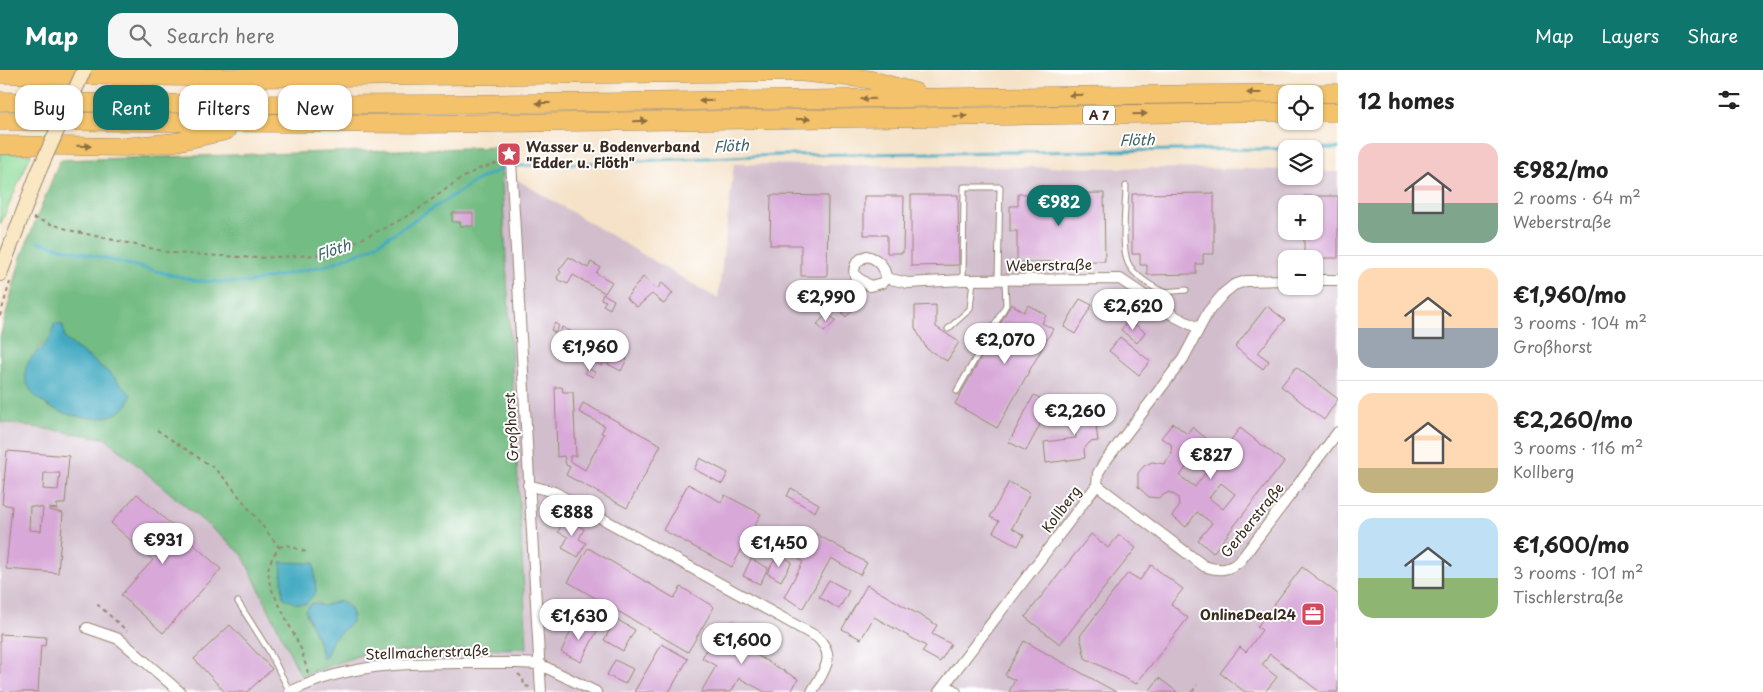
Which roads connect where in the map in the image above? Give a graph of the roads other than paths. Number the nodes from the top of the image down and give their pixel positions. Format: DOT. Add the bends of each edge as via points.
graph roads {
  1 [pos="84,70"];
  2 [pos="275,70"];
  3 [pos="475,70"];
  4 [pos="0,74"];
  5 [pos="493,76"];
  6 [pos="248,78"];
  7 [pos="1338,93"];
  8 [pos="934,98"];
  9 [pos="0,101"];
  10 [pos="1278,112"];
  11 [pos="1323,112"];
  12 [pos="1338,112"];
  13 [pos="0,121"];
  14 [pos="179,123"];
  15 [pos="268,124"];
  16 [pos="228,130"];
  17 [pos="0,145"];
  18 [pos="511,161"];
  19 [pos="1126,186"];
  20 [pos="0,274"];
  21 [pos="886,278"];
  22 [pos="1002,279"];
  23 [pos="968,280"];
  24 [pos="1278,280"];
  25 [pos="1323,280"];
  26 [pos="1338,280"];
  27 [pos="1186,290"];
  28 [pos="1163,292"];
  29 [pos="1153,301"];
  30 [pos="1198,328"];
  31 [pos="948,329"];
  32 [pos="957,391"];
  33 [pos="1338,432"];
  34 [pos="528,485"];
  35 [pos="1097,485"];
  36 [pos="238,602"];
  37 [pos="86,628"];
  38 [pos="539,664"];
  39 [pos="942,688"];
  40 [pos="302,689"];
  41 [pos="540,689"];
  42 [pos="180,692"];
  43 [pos="290,692"];
  44 [pos="596,692"];
  45 [pos="812,692"];
  46 [pos="956,692"];
  1 -- 20 [label="main road, bridge" via="38,173"];
  2 -- 6 [label="highway"];
  3 -- 5 [label="highway"];
  4 -- 6 [label="highway"];
  5 -- 6 [label="highway"];
  5 -- 8 [label="highway" via="798,72 867,79"];
  7 -- 8 [label="highway, A 7, one-way"];
  8 -- 9 [label="highway, A 7, one-way" via="395,104"];
  15 -- 10 [label="highway, A 7, one-way"];
  11 -- 12 [label="highway"];
  13 -- 14 [label="highway, A 7"];
  17 -- 16 [label="highway, one-way" via="124,147 152,145"];
  18 -- 34 [label="street, Großhorst"];
  19 -- 28 [label="lane" via="1128,264 1136,274"];
  21 -- 23 [label="street, Weberstraße" via="908,283"];
  22 -- 23 [label="street, Weberstraße"];
  22 -- 23 [label="lane" via="1000,187 964,187"];
  22 -- 29 [label="street, Weberstraße" via="1120,280"];
  22 -- 32 [label="lane" via="1006,305"];
  23 -- 31 [label="lane" via="970,309"];
  24 -- 30 [label="street, Kollberg" via="1246,281 1234,285 1208,312"];
  25 -- 26 [label="street"];
  27 -- 28 [label="lane"];
  28 -- 29 [label="lane"];
  29 -- 30 [label="street, Weberstraße"];
  30 -- 35 [label="street, Kollberg" via="1183,359 1104,463 1098,473"];
  33 -- 35 [label="street, Gerberstraße" via="1240,561 1231,568 1218,571 1204,566"];
  34 -- 38 [label="street, Großhorst"];
  34 -- 45 [label="street" via="554,492 817,637 827,646 829,660"];
  35 -- 39 [label="street, Kollberg"];
  36 -- 43 [label="lane"];
  37 -- 42 [label="street" via="119,639"];
  38 -- 40 [label="street, Stellmacherstraße" via="386,665 352,670 312,682"];
  38 -- 41 [label="street, Großhorst"];
  38 -- 44 [label="street"];
  39 -- 46 [label="street"];
  40 -- 43 [label="street, Stellmacherstraße"];
}
